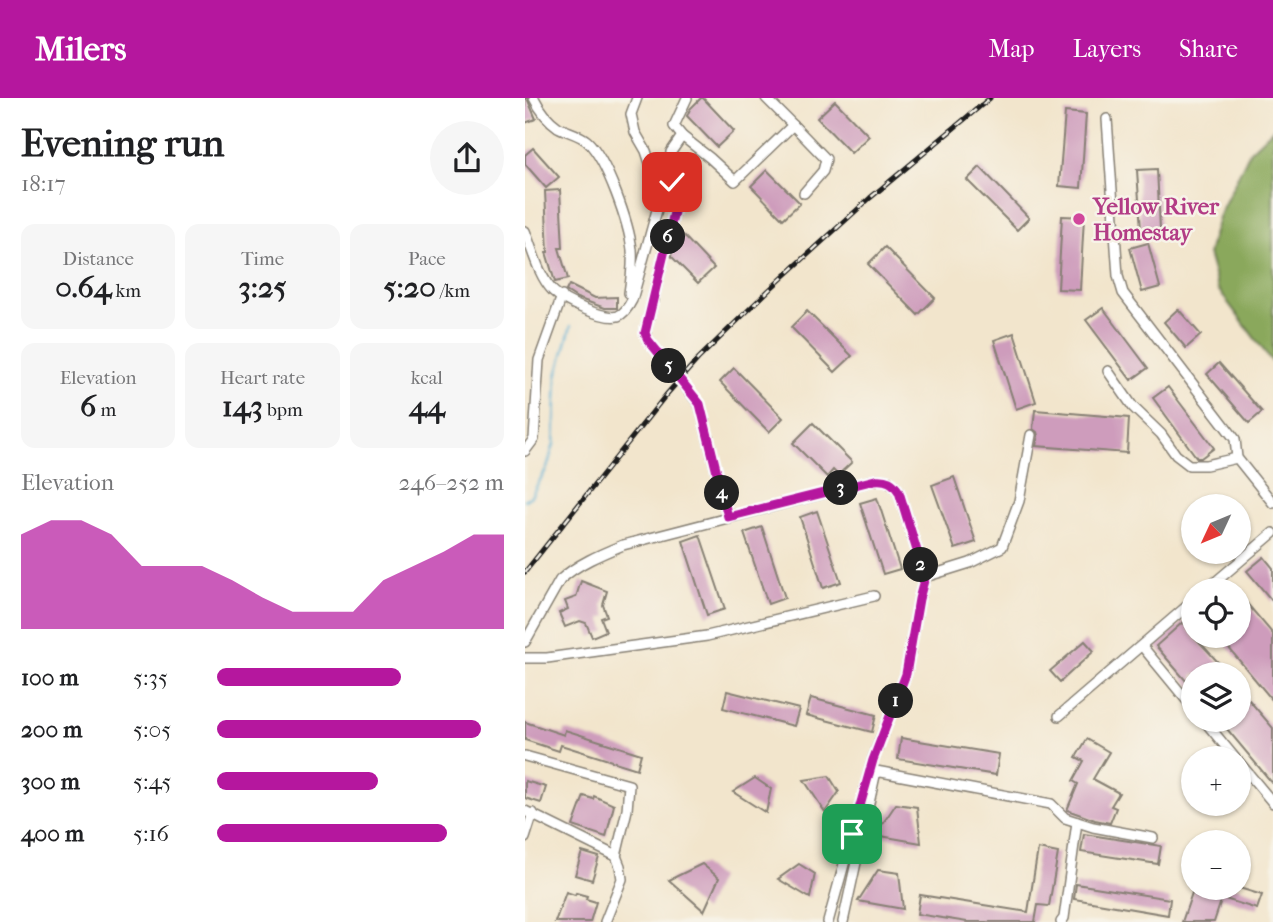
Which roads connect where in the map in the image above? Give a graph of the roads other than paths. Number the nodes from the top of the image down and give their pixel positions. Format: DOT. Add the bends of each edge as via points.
graph roads {
  1 [pos="534,98"];
  2 [pos="637,98"];
  3 [pos="687,98"];
  4 [pos="766,98"];
  5 [pos="1107,119"];
  6 [pos="793,125"];
  7 [pos="682,136"];
  8 [pos="804,193"];
  9 [pos="525,231"];
  10 [pos="562,296"];
  11 [pos="626,311"];
  12 [pos="1108,371"];
  13 [pos="1031,435"];
  14 [pos="525,451"];
  15 [pos="1237,458"];
  16 [pos="1273,503"];
  17 [pos="728,517"];
  18 [pos="1273,533"];
  19 [pos="925,577"];
  20 [pos="1220,578"];
  21 [pos="874,596"];
  22 [pos="1181,612"];
  23 [pos="525,642"];
  24 [pos="1142,646"];
  25 [pos="525,658"];
  26 [pos="1181,693"];
  27 [pos="1059,716"];
  28 [pos="1214,732"];
  29 [pos="1225,746"];
  30 [pos="525,756"];
  31 [pos="1251,776"];
  32 [pos="1273,803"];
  33 [pos="529,812"];
  34 [pos="1077,822"];
  35 [pos="525,838"];
  36 [pos="1153,838"];
  37 [pos="616,856"];
  38 [pos="605,922"];
  39 [pos="828,922"];
  40 [pos="843,922"];
  41 [pos="1061,922"];
  1 -- 11 [label="street" via="557,126 586,140 600,156 623,212 632,249"];
  2 -- 11 [label="street" via="631,114 656,181 657,210"];
  3 -- 7 [label="street" via="674,126"];
  4 -- 6 [label="street"];
  5 -- 15 [label="street" via="1123,293 1235,439"];
  6 -- 7 [label="street" via="736,181"];
  6 -- 8 [label="street" via="826,159 823,171"];
  7 -- 17 [label="street" via="671,152 676,204 645,333 700,404"];
  9 -- 10 [label="street" via="540,271"];
  10 -- 11 [label="street" via="596,314 618,316"];
  10 -- 14 [label="street" via="538,359 534,439"];
  12 -- 15 [label="street" via="1133,407 1189,466"];
  13 -- 19 [label="street" via="1019,501 1002,547"];
  15 -- 16 [label="street"];
  17 -- 19 [label="street" via="884,479 899,492"];
  17 -- 23 [label="street" via="623,545 568,573"];
  18 -- 20 [label="street"];
  19 -- 39 [label="street" via="906,674 873,760"];
  21 -- 25 [label="street" via="707,636"];
  22 -- 24 [label="street"];
  24 -- 26 [label="street"];
  24 -- 27 [label="street"];
  28 -- 29 [label="street"];
  30 -- 37 [label="street" via="629,785"];
  31 -- 32 [label="street"];
  33 -- 35 [label="street"];
  33 -- 37 [label="street"];
  34 -- 36 [label="street"];
  34 -- 40 [label="street" via="1065,818 1051,804 876,771"];
  34 -- 41 [label="street"];
  37 -- 38 [label="street" via="622,879"];
}
